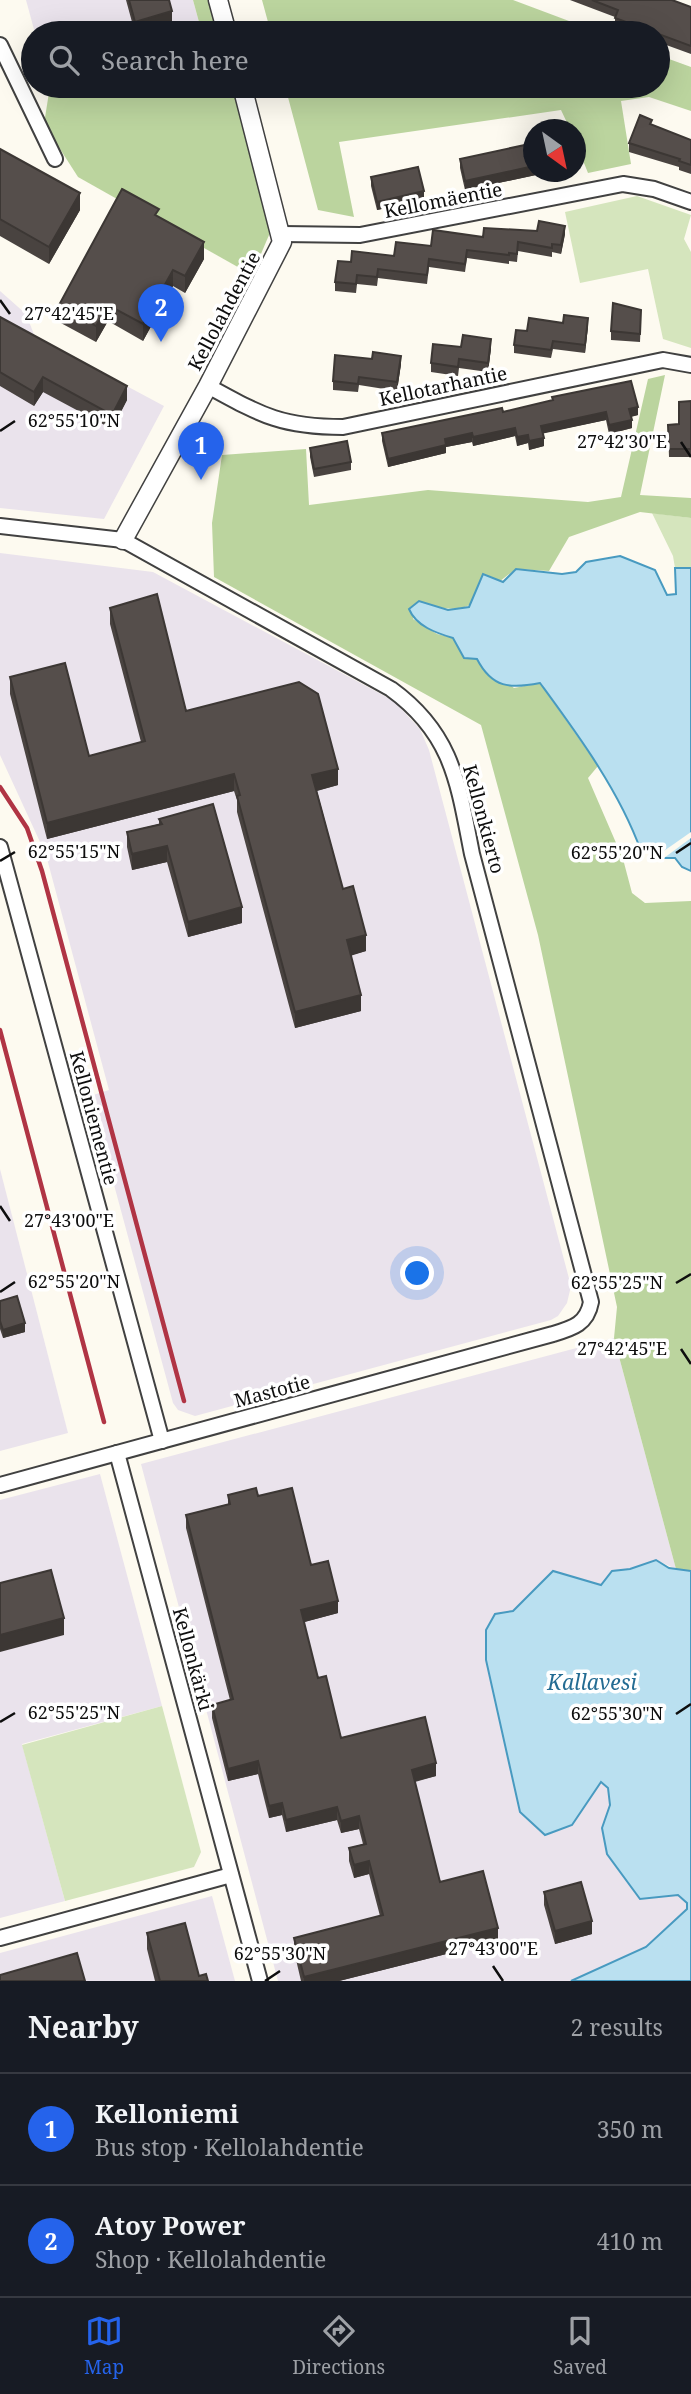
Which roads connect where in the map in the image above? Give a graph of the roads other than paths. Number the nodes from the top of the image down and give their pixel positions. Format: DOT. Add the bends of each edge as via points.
graph roads {
  1 [pos="218,0"];
  2 [pos="224,21"];
  3 [pos="0,45"];
  4 [pos="21,89"];
  5 [pos="26,98"];
  6 [pos="245,98"];
  7 [pos="55,159"];
  8 [pos="691,202"];
  9 [pos="282,234"];
  10 [pos="691,365"];
  11 [pos="208,386"];
  12 [pos="0,527"];
  13 [pos="122,540"];
  14 [pos="0,847"];
  15 [pos="554,1335"];
  16 [pos="162,1441"];
  17 [pos="117,1453"];
  18 [pos="0,1485"];
  19 [pos="231,1875"];
  20 [pos="0,1938"];
  21 [pos="260,1981"];
  1 -- 2 [label="street"];
  3 -- 4 [label="street"];
  5 -- 7 [label="street"];
  6 -- 9 [label="street"];
  8 -- 9 [label="street, Kellomäentie" via="623,184 360,235"];
  9 -- 11 [label="street, Kellolahdentie" via="279,250"];
  10 -- 11 [label="street, Kellotarhantie" via="663,360 342,427 277,421"];
  11 -- 13 [label="street, Kellolahdentie"];
  12 -- 13 [label="street, Kellonkierto"];
  13 -- 15 [label="street, Kellonkierto" via="391,689 430,723 457,780 472,854 589,1289 589,1315"];
  14 -- 16 [label="street, Kelloniementie"];
  15 -- 16 [label="street, Mastotie"];
  16 -- 17 [label="street, Mastotie"];
  17 -- 18 [label="street, Mastotie"];
  17 -- 19 [label="street, Kellonkärki"];
  19 -- 20 [label="street"];
  19 -- 21 [label="street, Kellonkärki"];
}
